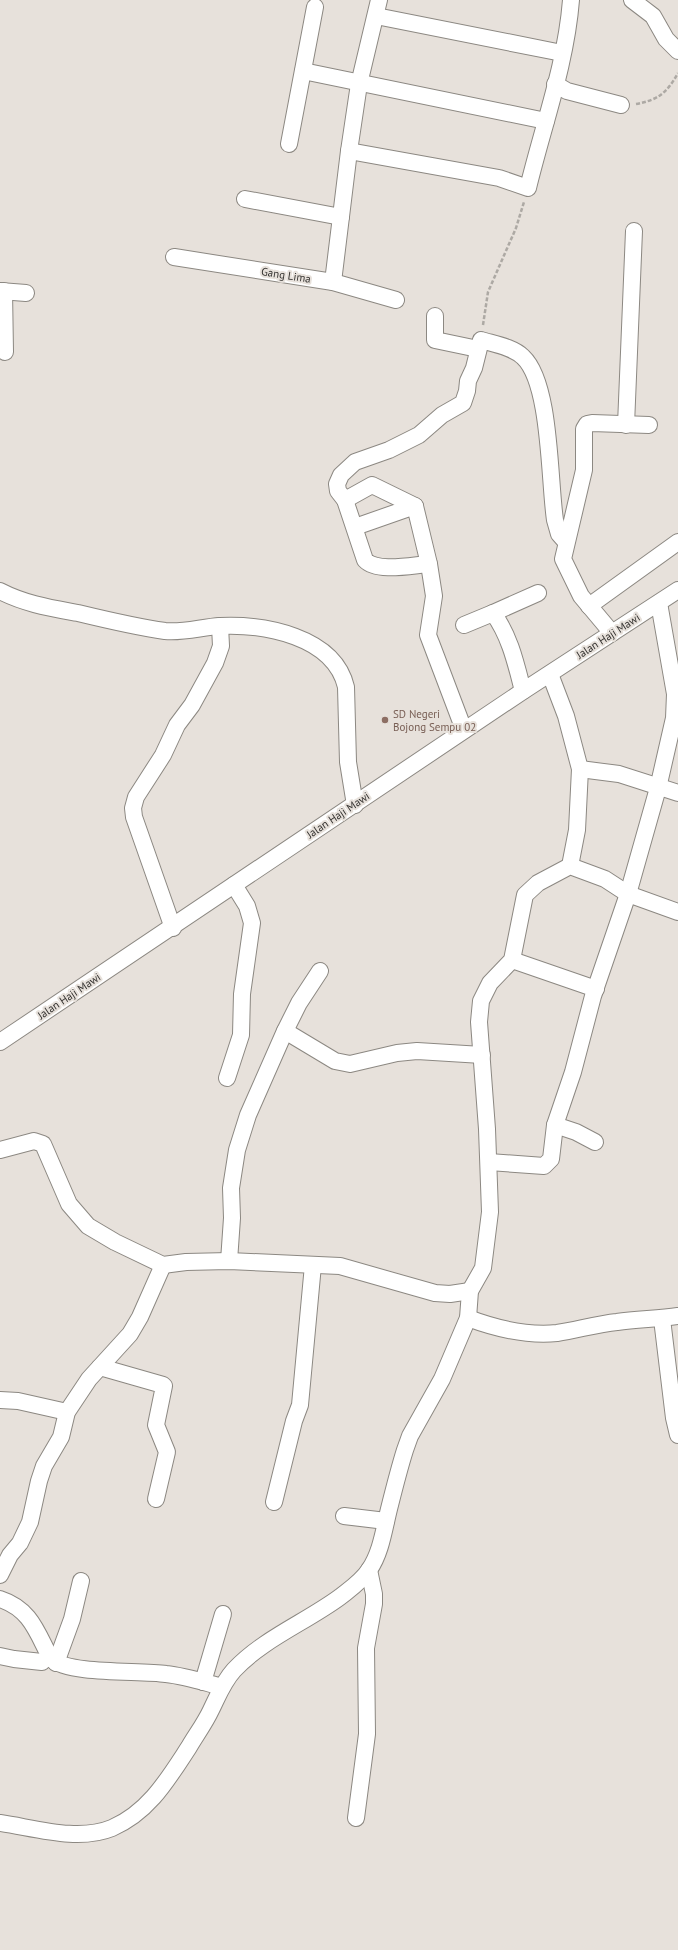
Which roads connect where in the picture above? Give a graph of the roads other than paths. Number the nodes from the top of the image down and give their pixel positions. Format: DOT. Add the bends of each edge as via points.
graph roads {
  1 [pos="379,0"];
  2 [pos="571,0"];
  3 [pos="632,0"];
  4 [pos="315,7"];
  5 [pos="376,16"];
  6 [pos="678,50"];
  7 [pos="562,53"];
  8 [pos="303,71"];
  9 [pos="359,84"];
  10 [pos="555,84"];
  11 [pos="621,105"];
  12 [pos="546,122"];
  13 [pos="289,144"];
  14 [pos="349,151"];
  15 [pos="245,199"];
  16 [pos="340,217"];
  17 [pos="634,231"];
  18 [pos="174,257"];
  19 [pos="332,282"];
  20 [pos="2,291"];
  21 [pos="26,293"];
  22 [pos="396,300"];
  23 [pos="435,316"];
  24 [pos="479,345"];
  25 [pos="5,352"];
  26 [pos="626,425"];
  27 [pos="649,425"];
  28 [pos="345,500"];
  29 [pos="415,506"];
  30 [pos="355,527"];
  31 [pos="566,542"];
  32 [pos="678,542"];
  33 [pos="429,564"];
  34 [pos="678,590"];
  35 [pos="0,591"];
  36 [pos="538,593"];
  37 [pos="659,603"];
  38 [pos="589,606"];
  39 [pos="493,613"];
  40 [pos="464,625"];
  41 [pos="220,626"];
  42 [pos="612,633"];
  43 [pos="550,674"];
  44 [pos="523,691"];
  45 [pos="464,730"];
  46 [pos="580,769"];
  47 [pos="658,788"];
  48 [pos="678,793"];
  49 [pos="355,805"];
  50 [pos="570,866"];
  51 [pos="234,885"];
  52 [pos="628,894"];
  53 [pos="678,912"];
  54 [pos="173,928"];
  55 [pos="512,960"];
  56 [pos="320,971"];
  57 [pos="596,989"];
  58 [pos="285,1032"];
  59 [pos="0,1042"];
  60 [pos="482,1054"];
  61 [pos="227,1078"];
  62 [pos="555,1125"];
  63 [pos="595,1142"];
  64 [pos="0,1150"];
  65 [pos="489,1162"];
  66 [pos="229,1261"];
  67 [pos="163,1265"];
  68 [pos="313,1265"];
  69 [pos="470,1291"];
  70 [pos="678,1316"];
  71 [pos="468,1318"];
  72 [pos="662,1319"];
  73 [pos="100,1367"];
  74 [pos="0,1400"];
  75 [pos="67,1412"];
  76 [pos="678,1435"];
  77 [pos="156,1499"];
  78 [pos="274,1502"];
  79 [pos="344,1516"];
  80 [pos="386,1521"];
  81 [pos="369,1570"];
  82 [pos="0,1576"];
  83 [pos="81,1581"];
  84 [pos="0,1599"];
  85 [pos="222,1614"];
  86 [pos="0,1656"];
  87 [pos="49,1662"];
  88 [pos="203,1682"];
  89 [pos="222,1687"];
  90 [pos="356,1818"];
  91 [pos="0,1823"];
  1 -- 5 [label="street"];
  2 -- 7 [label="street"];
  3 -- 6 [label="street" via="653,16 666,39"];
  4 -- 8 [label="street"];
  5 -- 7 [label="street"];
  5 -- 9 [label="street"];
  7 -- 10 [label="street"];
  8 -- 9 [label="street"];
  8 -- 13 [label="street"];
  9 -- 12 [label="street"];
  9 -- 14 [label="street"];
  10 -- 11 [label="street" via="567,91"];
  10 -- 12 [label="street"];
  12 -- 14 [label="street" via="528,188 499,178"];
  14 -- 16 [label="street"];
  15 -- 16 [label="street"];
  16 -- 19 [label="street"];
  17 -- 26 [label="street"];
  18 -- 19 [label="street, Gang Lima"];
  19 -- 22 [label="street, Gang Lima"];
  20 -- 21 [label="street"];
  20 -- 25 [label="street"];
  23 -- 24 [label="street" via="436,340"];
  24 -- 28 [label="street" via="463,403 442,415 418,435 389,450 355,462 341,475 337,484 338,491"];
  24 -- 31 [label="street" via="515,350 532,367 544,411 555,520 559,534"];
  26 -- 27 [label="street"];
  26 -- 31 [label="street" via="592,422 584,429 584,470"];
  28 -- 29 [label="street" via="372,485"];
  28 -- 30 [label="street"];
  29 -- 30 [label="street"];
  29 -- 33 [label="street"];
  30 -- 33 [label="street" via="365,560 373,566 385,568"];
  31 -- 38 [label="street" via="563,559 581,596"];
  32 -- 38 [label="street"];
  33 -- 45 [label="street" via="434,596 428,635"];
  34 -- 37 [label="street, Jalan Haji Mawi"];
  35 -- 41 [label="street" via="24,602 166,631"];
  36 -- 39 [label="street"];
  37 -- 42 [label="street, Jalan Haji Mawi"];
  37 -- 47 [label="street" via="675,707"];
  38 -- 42 [label="street"];
  39 -- 40 [label="street"];
  39 -- 44 [label="street" via="500,622 513,652"];
  41 -- 49 [label="street" via="248,626 296,636 324,653 339,668 346,687 348,762"];
  41 -- 54 [label="street" via="221,646 215,663 192,705 176,725 163,755 134,803 134,817"];
  42 -- 43 [label="street, Jalan Haji Mawi"];
  43 -- 44 [label="street, Jalan Haji Mawi"];
  43 -- 46 [label="street" via="566,716"];
  44 -- 45 [label="street, Jalan Haji Mawi"];
  45 -- 49 [label="street, Jalan Haji Mawi"];
  46 -- 47 [label="street" via="618,774"];
  46 -- 50 [label="street" via="577,830"];
  47 -- 48 [label="street"];
  47 -- 52 [label="street"];
  49 -- 51 [label="street, Jalan Haji Mawi"];
  50 -- 52 [label="street" via="605,879"];
  50 -- 55 [label="street" via="538,883 525,895"];
  51 -- 54 [label="street, Jalan Haji Mawi"];
  51 -- 61 [label="street" via="247,906 252,923 242,994 241,1035"];
  52 -- 53 [label="street"];
  52 -- 57 [label="street"];
  54 -- 59 [label="street, Jalan Haji Mawi"];
  55 -- 57 [label="street"];
  55 -- 60 [label="street" via="493,979 483,995 479,1022"];
  56 -- 58 [label="street" via="299,1003"];
  57 -- 62 [label="street"];
  58 -- 60 [label="street" via="334,1061 350,1064 417,1051"];
  58 -- 66 [label="street" via="248,1115 237,1150 231,1188"];
  60 -- 65 [label="street"];
  62 -- 63 [label="street"];
  62 -- 65 [label="street" via="551,1159 547,1165"];
  64 -- 67 [label="street" via="34,1141 43,1144 69,1204 88,1226"];
  65 -- 69 [label="street" via="490,1212 483,1268"];
  66 -- 67 [label="street"];
  66 -- 68 [label="street"];
  67 -- 73 [label="street" via="130,1334"];
  68 -- 69 [label="street" via="354,1268 435,1292 450,1294"];
  68 -- 78 [label="street" via="300,1405"];
  69 -- 71 [label="street"];
  70 -- 72 [label="street"];
  71 -- 72 [label="street" via="528,1333 558,1332 618,1322"];
  71 -- 80 [label="street" via="442,1379 410,1436"];
  72 -- 76 [label="street"];
  73 -- 75 [label="street"];
  73 -- 77 [label="street" via="164,1384 156,1425 167,1452"];
  74 -- 75 [label="street" via="18,1401"];
  75 -- 82 [label="street" via="61,1437 44,1466 30,1522"];
  79 -- 80 [label="street"];
  80 -- 81 [label="street"];
  81 -- 89 [label="street" via="360,1582 246,1659"];
  81 -- 90 [label="street" via="374,1599 366,1648 367,1734"];
  83 -- 87 [label="street" via="72,1619"];
  84 -- 87 [label="street" via="12,1603 26,1614 52,1659"];
  85 -- 88 [label="street"];
  86 -- 87 [label="street" via="14,1660"];
  87 -- 88 [label="street" via="90,1669 166,1674"];
  88 -- 89 [label="street"];
  89 -- 91 [label="street" via="211,1711 164,1785 144,1809 135,1815 112,1828 82,1833"];
}
